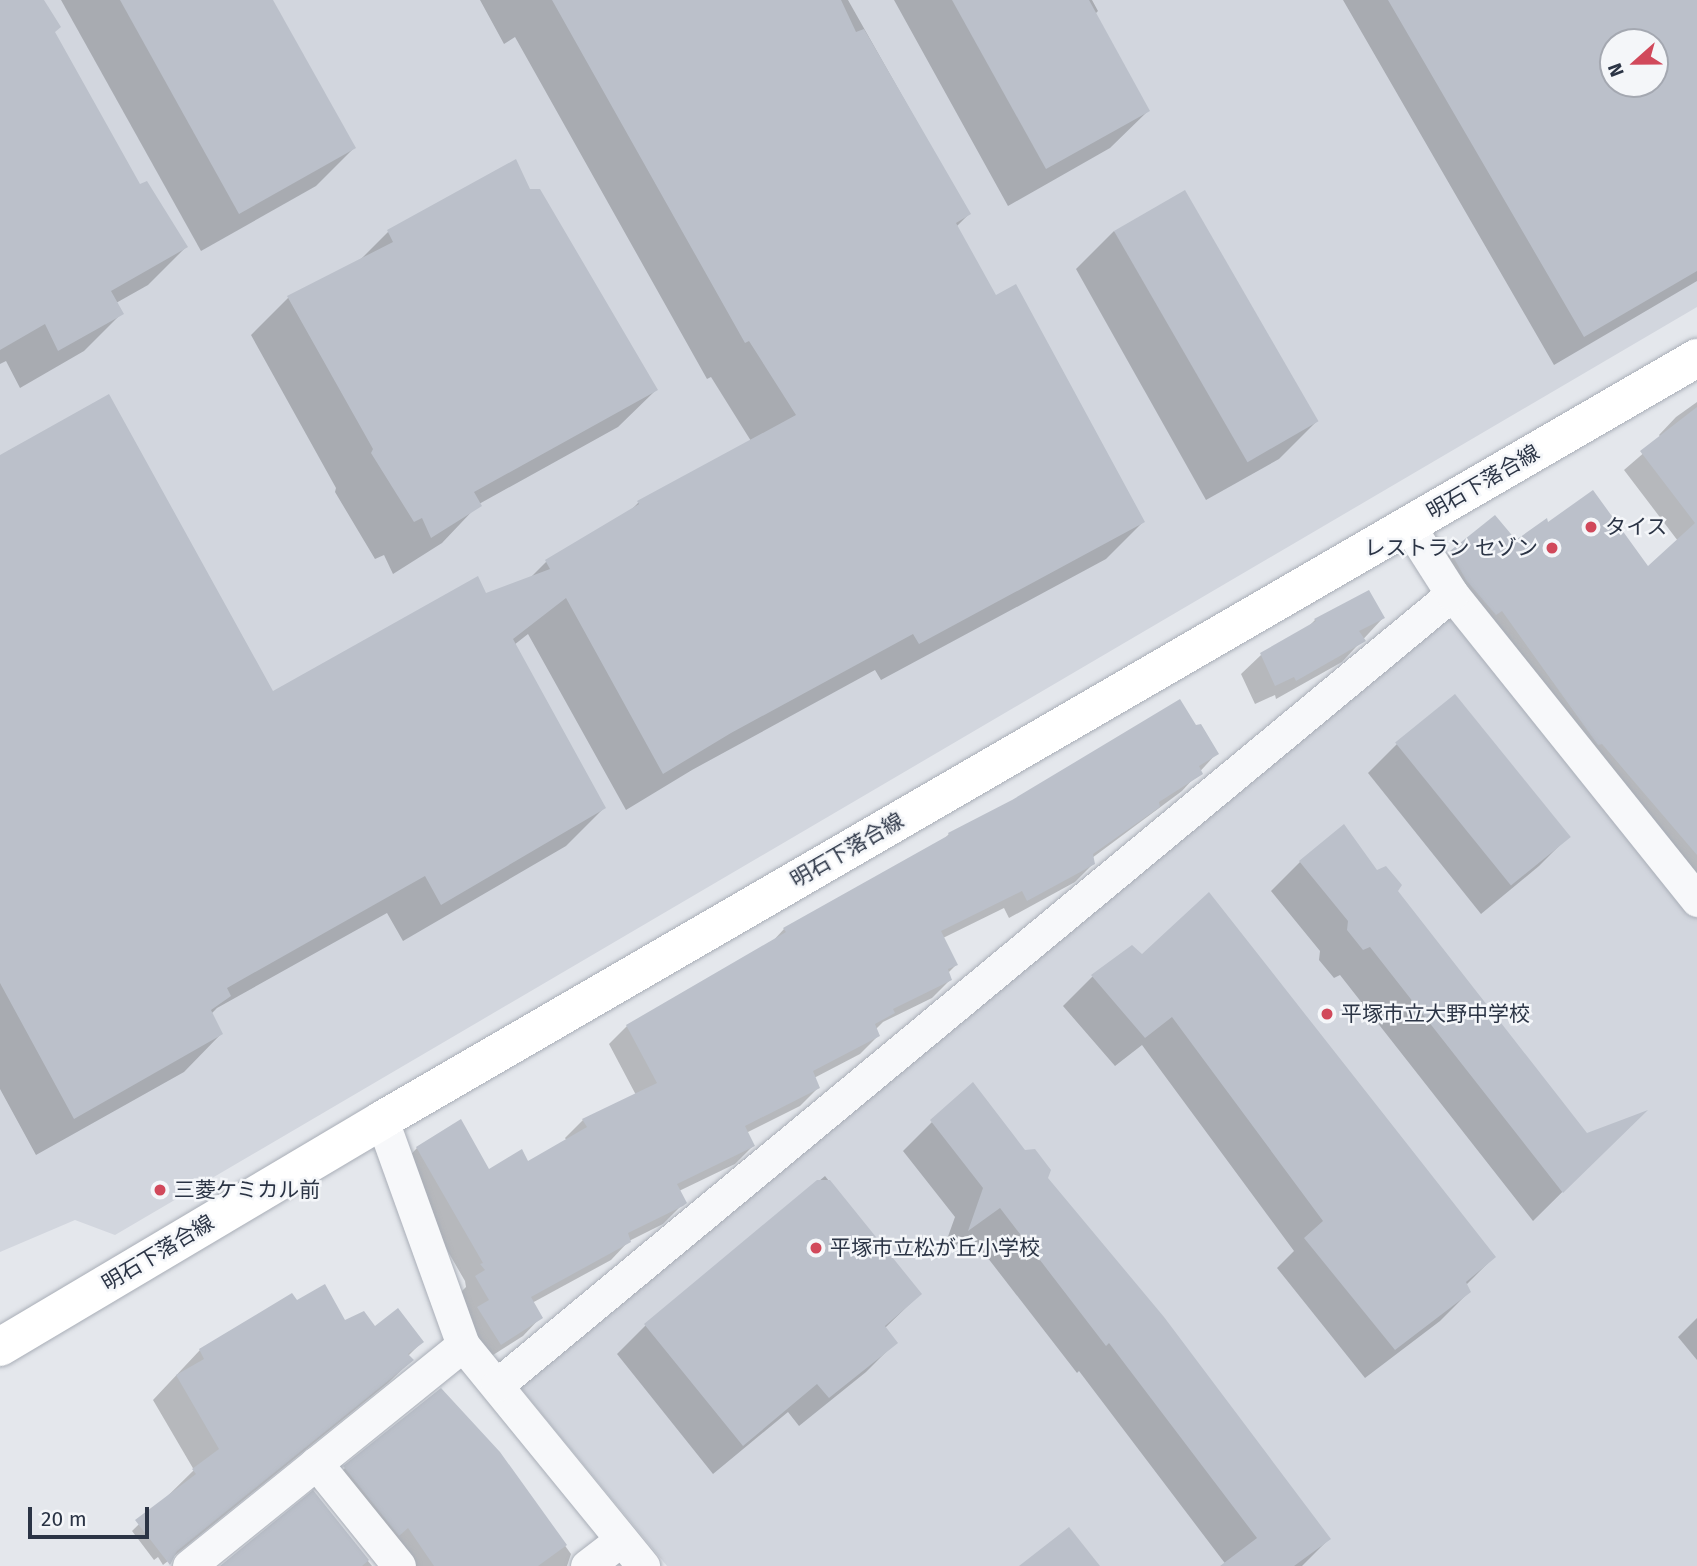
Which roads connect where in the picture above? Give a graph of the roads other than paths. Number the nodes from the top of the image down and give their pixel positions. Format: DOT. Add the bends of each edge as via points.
graph roads {
  1 [pos="1697,358"];
  2 [pos="1408,525"];
  3 [pos="1452,594"];
  4 [pos="1697,901"];
  5 [pos="382,1120"];
  6 [pos="463,1345"];
  7 [pos="0,1347"];
  8 [pos="497,1385"];
  9 [pos="316,1463"];
  10 [pos="621,1539"];
  11 [pos="189,1566"];
  12 [pos="399,1566"];
  13 [pos="587,1566"];
  14 [pos="643,1566"];
  1 -- 2 [label="main road, 明石下落合線"];
  2 -- 3 [label="street"];
  2 -- 5 [label="main road, 明石下落合線"];
  3 -- 4 [label="street"];
  3 -- 8 [label="street"];
  5 -- 6 [label="street"];
  5 -- 7 [label="main road, 明石下落合線"];
  6 -- 8 [label="street"];
  6 -- 9 [label="street"];
  8 -- 10 [label="street"];
  9 -- 11 [label="street"];
  9 -- 12 [label="street"];
  10 -- 13 [label="street"];
  10 -- 14 [label="street"];
}
